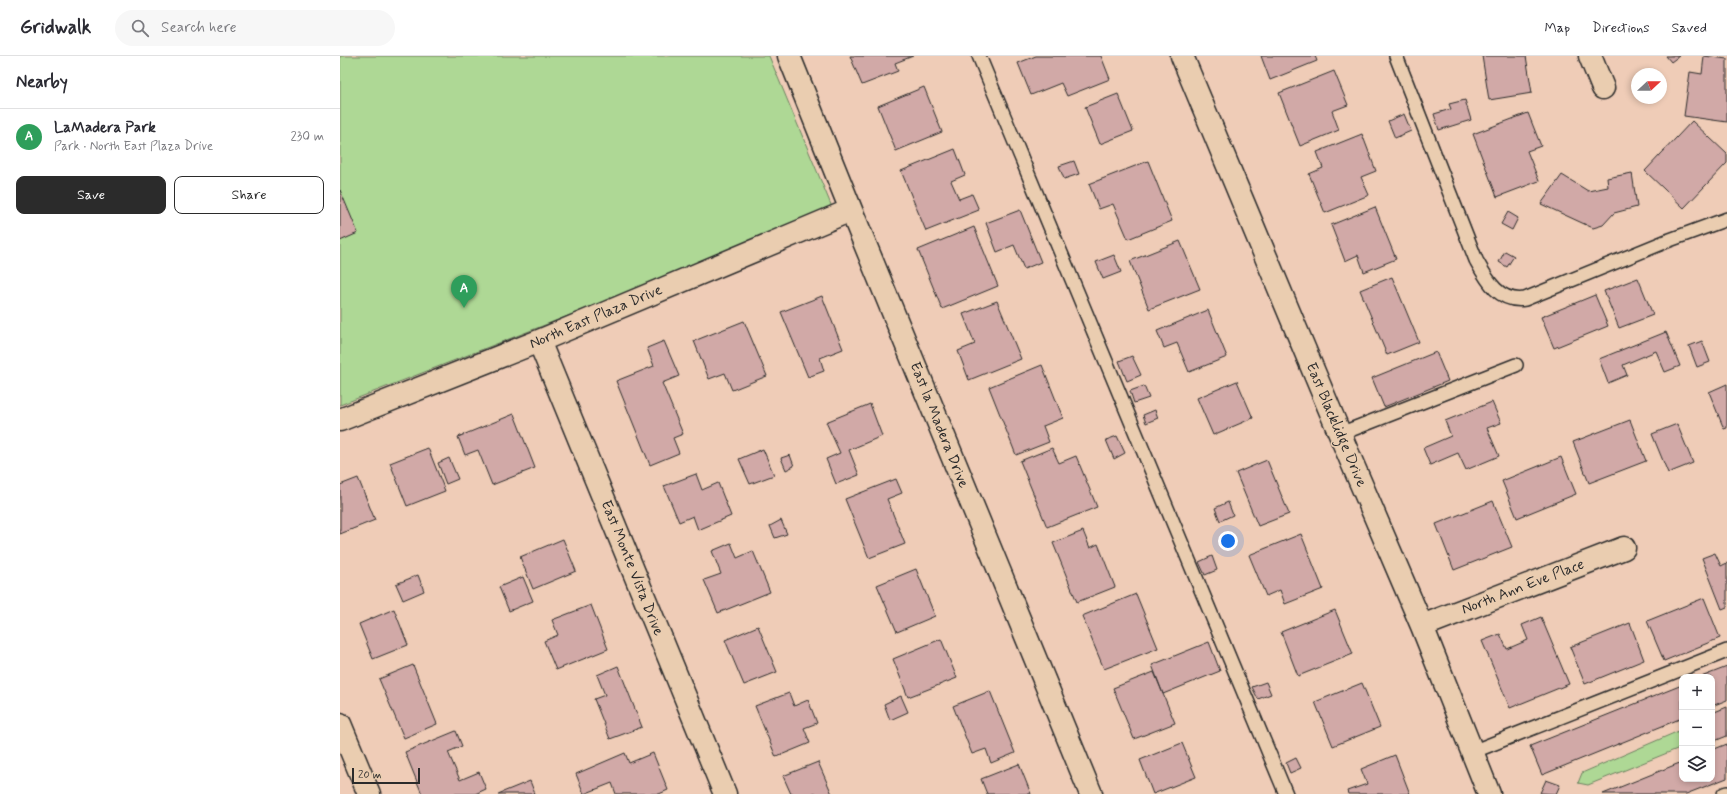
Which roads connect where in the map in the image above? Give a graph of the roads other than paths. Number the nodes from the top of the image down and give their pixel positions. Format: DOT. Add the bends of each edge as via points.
graph roads {
  1 [pos="789,56"];
  2 [pos="979,56"];
  3 [pos="1182,56"];
  4 [pos="1396,56"];
  5 [pos="1590,56"];
  6 [pos="1603,88"];
  7 [pos="851,210"];
  8 [pos="1727,219"];
  9 [pos="539,341"];
  10 [pos="1516,365"];
  11 [pos="340,420"];
  12 [pos="1340,434"];
  13 [pos="1624,548"];
  14 [pos="1422,626"];
  15 [pos="1727,651"];
  16 [pos="340,724"];
  17 [pos="1472,752"];
  18 [pos="1727,793"];
  19 [pos="369,794"];
  20 [pos="725,794"];
  21 [pos="1091,794"];
  22 [pos="1286,794"];
  23 [pos="1489,794"];
  24 [pos="1724,794"];
  1 -- 7 [label="street, East la Madera Drive"];
  2 -- 22 [label="lane"];
  3 -- 12 [label="street, East Blacklidge Drive"];
  4 -- 8 [label="lane" via="1476,260 1488,282 1505,297 1525,299"];
  5 -- 6 [label="street"];
  7 -- 9 [label="street, North East Plaza Drive"];
  7 -- 21 [label="street, East la Madera Drive"];
  9 -- 11 [label="street, North East Plaza Drive"];
  9 -- 20 [label="street, East Monte Vista Drive"];
  10 -- 12 [label="lane"];
  12 -- 14 [label="street, East Blacklidge Drive"];
  13 -- 14 [label="street, North Ann Eve Place"];
  14 -- 17 [label="street, East Blacklidge Drive"];
  15 -- 17 [label="lane"];
  16 -- 19 [label="street"];
  17 -- 23 [label="street, East Blacklidge Drive"];
  18 -- 24 [label="lane"];
}
